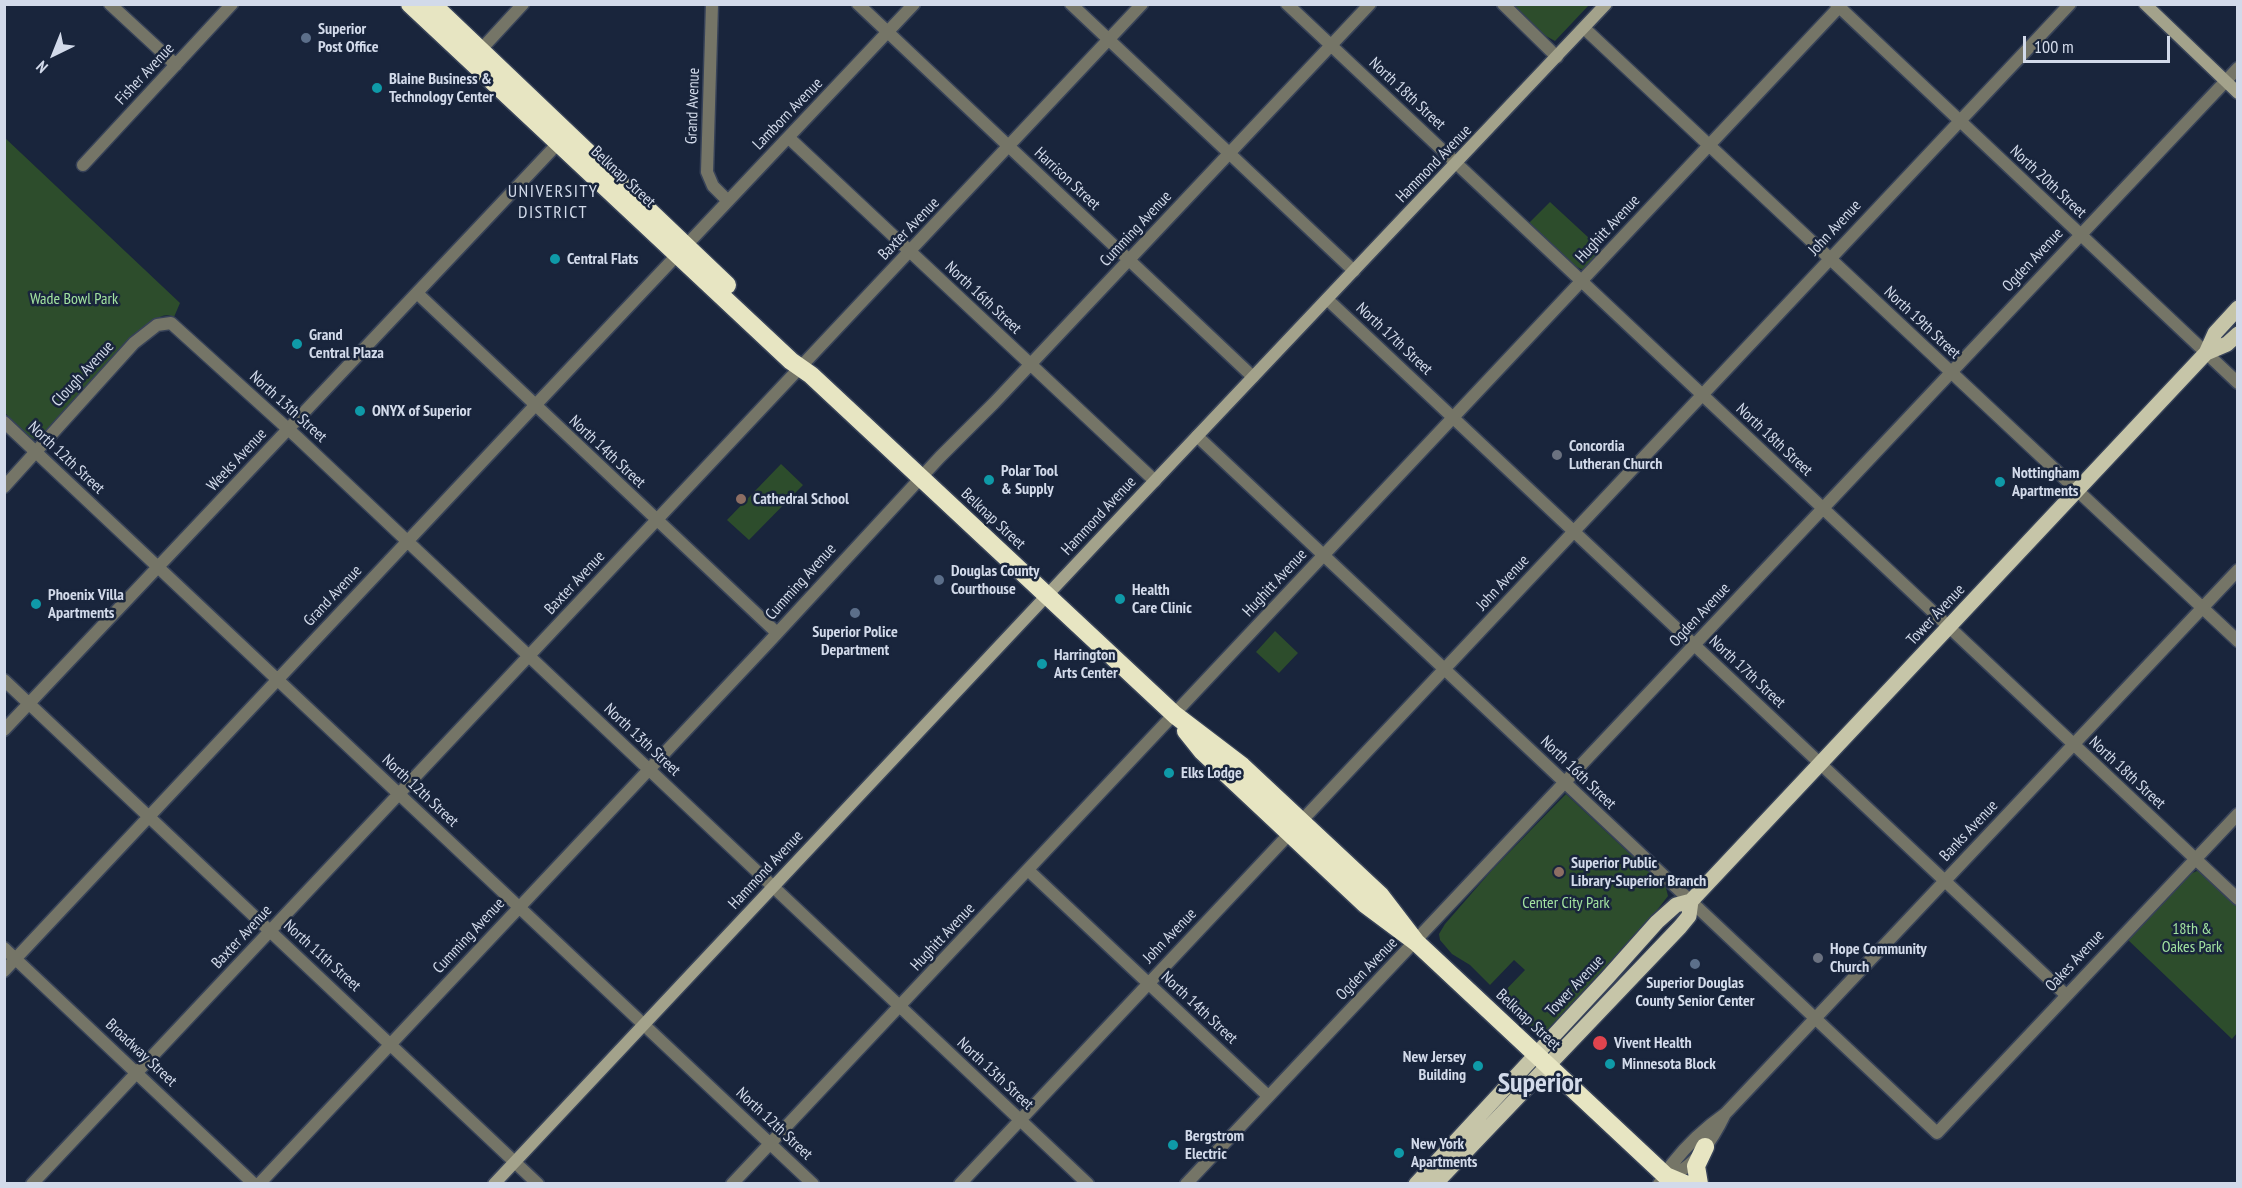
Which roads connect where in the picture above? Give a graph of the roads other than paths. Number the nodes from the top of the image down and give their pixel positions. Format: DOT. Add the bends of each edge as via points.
graph roads {
  1 [pos="110,4"];
  2 [pos="232,4"];
  3 [pos="410,4"];
  4 [pos="432,4"];
  5 [pos="524,4"];
  6 [pos="712,4"];
  7 [pos="858,4"];
  8 [pos="914,4"];
  9 [pos="1071,4"];
  10 [pos="1142,4"];
  11 [pos="1287,4"];
  12 [pos="1370,4"];
  13 [pos="1503,4"];
  14 [pos="1606,4"];
  15 [pos="2070,4"];
  16 [pos="2145,4"];
  17 [pos="1839,6"];
  18 [pos="1584,28"];
  19 [pos="888,33"];
  20 [pos="1109,40"];
  21 [pos="1332,46"];
  22 [pos="475,55"];
  23 [pos="1557,57"];
  24 [pos="176,65"];
  25 [pos="2238,68"];
  26 [pos="2225,81"];
  27 [pos="2238,93"];
  28 [pos="1959,121"];
  29 [pos="563,138"];
  30 [pos="789,138"];
  31 [pos="1709,145"];
  32 [pos="1009,148"];
  33 [pos="1230,154"];
  34 [pos="1457,164"];
  35 [pos="83,165"];
  36 [pos="728,201"];
  37 [pos="2080,235"];
  38 [pos="681,250"];
  39 [pos="910,252"];
  40 [pos="1830,258"];
  41 [pos="1129,260"];
  42 [pos="1354,271"];
  43 [pos="1582,281"];
  44 [pos="417,293"];
  45 [pos="1328,299"];
  46 [pos="2238,308"];
  47 [pos="171,323"];
  48 [pos="2238,334"];
  49 [pos="2206,353"];
  50 [pos="1030,365"];
  51 [pos="806,369"];
  52 [pos="1950,372"];
  53 [pos="1253,377"];
  54 [pos="2238,382"];
  55 [pos="1702,395"];
  56 [pos="535,406"];
  57 [pos="1453,417"];
  58 [pos="4,422"];
  59 [pos="289,429"];
  60 [pos="1197,436"];
  61 [pos="36,451"];
  62 [pos="920,478"];
  63 [pos="1155,481"];
  64 [pos="4,487"];
  65 [pos="2077,491"];
  66 [pos="1822,508"];
  67 [pos="657,521"];
  68 [pos="1574,531"];
  69 [pos="408,541"];
  70 [pos="1324,555"];
  71 [pos="158,567"];
  72 [pos="2238,570"];
  73 [pos="1047,596"];
  74 [pos="2202,608"];
  75 [pos="1949,627"];
  76 [pos="777,633"];
  77 [pos="2238,641"];
  78 [pos="1694,645"];
  79 [pos="529,657"];
  80 [pos="1444,669"];
  81 [pos="4,680"];
  82 [pos="278,680"];
  83 [pos="30,704"];
  84 [pos="1175,715"];
  85 [pos="4,730"];
  86 [pos="2073,744"];
  87 [pos="1821,764"];
  88 [pos="650,769"];
  89 [pos="1565,782"];
  90 [pos="399,794"];
  91 [pos="2238,814"];
  92 [pos="149,816"];
  93 [pos="1296,828"];
  94 [pos="2195,859"];
  95 [pos="1028,870"];
  96 [pos="1945,881"];
  97 [pos="774,886"];
  98 [pos="2238,899"];
  99 [pos="1691,901"];
  100 [pos="520,907"];
  101 [pos="270,931"];
  102 [pos="1416,942"];
  103 [pos="4,948"];
  104 [pos="16,959"];
  105 [pos="4,971"];
  106 [pos="1148,983"];
  107 [pos="2066,995"];
  108 [pos="899,1007"];
  109 [pos="1815,1018"];
  110 [pos="644,1025"];
  111 [pos="391,1043"];
  112 [pos="1542,1060"];
  113 [pos="137,1072"];
  114 [pos="1268,1096"];
  115 [pos="1725,1114"];
  116 [pos="1020,1120"];
  117 [pos="1938,1133"];
  118 [pos="771,1143"];
  119 [pos="1706,1147"];
  120 [pos="515,1161"];
  121 [pos="1432,1176"];
  122 [pos="1664,1181"];
  123 [pos="32,1184"];
  124 [pos="256,1184"];
  125 [pos="494,1184"];
  126 [pos="538,1184"];
  127 [pos="732,1184"];
  128 [pos="813,1184"];
  129 [pos="960,1184"];
  130 [pos="1088,1184"];
  131 [pos="1186,1184"];
  132 [pos="1416,1184"];
  133 [pos="1422,1184"];
  134 [pos="1685,1184"];
  135 [pos="1699,1184"];
  1 -- 24 [label="street"];
  2 -- 24 [label="street, Fisher Avenue"];
  3 -- 22 [label="highway, Belknap Street"];
  4 -- 22 [label="highway, Belknap Street"];
  5 -- 22 [label="street"];
  6 -- 36 [label="street, Grand Avenue" via="707,172 712,186"];
  7 -- 19 [label="street, Harrison Street"];
  8 -- 19 [label="street, Lamborn Avenue"];
  9 -- 20 [label="street"];
  10 -- 20 [label="street, Baxter Avenue"];
  11 -- 21 [label="street, North 18th Street"];
  12 -- 21 [label="street, Cumming Avenue"];
  13 -- 23 [label="street"];
  14 -- 18 [label="street, Hammond Avenue"];
  15 -- 28 [label="street, John Avenue"];
  16 -- 26 [label="street"];
  17 -- 28 [label="street, North 20th Street"];
  17 -- 31 [label="street, Hughitt Avenue"];
  18 -- 23 [label="street, Hammond Avenue"];
  18 -- 31 [label="street, North 19th Street"];
  19 -- 30 [label="street, Lamborn Avenue"];
  19 -- 32 [label="street, Harrison Street"];
  20 -- 32 [label="street, Baxter Avenue"];
  20 -- 33 [label="street"];
  21 -- 33 [label="street, Cumming Avenue"];
  21 -- 34 [label="street, North 18th Street"];
  22 -- 29 [label="highway, Belknap Street"];
  23 -- 34 [label="street, Hammond Avenue"];
  24 -- 35 [label="street, Fisher Avenue"];
  25 -- 26 [label="street, Ogden Avenue"];
  26 -- 27 [label="street"];
  26 -- 37 [label="street, Ogden Avenue"];
  28 -- 37 [label="street, North 20th Street"];
  28 -- 40 [label="street, John Avenue"];
  29 -- 38 [label="highway, Belknap Street"];
  29 -- 44 [label="street, Weeks Avenue"];
  30 -- 36 [label="street, Lamborn Avenue"];
  30 -- 39 [label="street, North 16th Street"];
  31 -- 40 [label="street, North 19th Street"];
  31 -- 43 [label="street, Hughitt Avenue"];
  32 -- 39 [label="street, Baxter Avenue"];
  32 -- 41 [label="street, Harrison Street"];
  33 -- 41 [label="street, Cumming Avenue"];
  33 -- 42 [label="street"];
  34 -- 42 [label="street, Hammond Avenue"];
  34 -- 43 [label="street, North 18th Street"];
  36 -- 38 [label="street, Lamborn Avenue"];
  37 -- 49 [label="street, North 20th Street"];
  37 -- 52 [label="street, Ogden Avenue"];
  38 -- 51 [label="highway, Belknap Street" via="799,353"];
  38 -- 56 [label="street, Grand Avenue"];
  39 -- 50 [label="street, North 16th Street"];
  39 -- 51 [label="street, Baxter Avenue"];
  40 -- 52 [label="street, North 19th Street"];
  40 -- 55 [label="street, John Avenue"];
  41 -- 50 [label="street, Cumming Avenue"];
  41 -- 53 [label="street, Harrison Street"];
  42 -- 45 [label="street, Hammond Avenue"];
  43 -- 55 [label="street, North 18th Street"];
  43 -- 57 [label="street, Hughitt Avenue"];
  44 -- 56 [label="street, North 14th Street"];
  44 -- 59 [label="street, Weeks Avenue"];
  45 -- 53 [label="street, Hammond Avenue"];
  45 -- 57 [label="street, North 17th Street"];
  46 -- 49 [label="main road, Tower Avenue" via="2215,333"];
  47 -- 59 [label="street, North 13th Street"];
  47 -- 61 [label="street, Clough Avenue" via="157,325 134,343"];
  48 -- 49 [label="main road, Tower Avenue"];
  49 -- 54 [label="street, North 20th Street"];
  49 -- 65 [label="main road, Tower Avenue"];
  50 -- 62 [label="street, Cumming Avenue"];
  50 -- 63 [label="street, North 16th Street"];
  51 -- 62 [label="highway, Belknap Street"];
  51 -- 67 [label="street, Baxter Avenue"];
  52 -- 65 [label="street, North 19th Street"];
  52 -- 66 [label="street, Ogden Avenue"];
  53 -- 60 [label="street, Hammond Avenue"];
  55 -- 66 [label="street, North 18th Street"];
  55 -- 68 [label="street, John Avenue"];
  56 -- 67 [label="street, North 14th Street"];
  56 -- 69 [label="street, Grand Avenue"];
  57 -- 68 [label="street, North 17th Street"];
  57 -- 70 [label="street, Hughitt Avenue"];
  58 -- 61 [label="street, North 12th Street"];
  59 -- 69 [label="street, North 13th Street"];
  59 -- 71 [label="street, Weeks Avenue"];
  60 -- 63 [label="street, Hammond Avenue"];
  60 -- 70 [label="street, North 16th Street"];
  61 -- 64 [label="street, Clough Avenue"];
  61 -- 71 [label="street, North 12th Street"];
  62 -- 73 [label="highway, Belknap Street"];
  62 -- 76 [label="street, Cumming Avenue"];
  63 -- 73 [label="street, Hammond Avenue"];
  65 -- 74 [label="street, North 19th Street"];
  65 -- 75 [label="main road, Tower Avenue"];
  66 -- 75 [label="street, North 18th Street"];
  66 -- 78 [label="street, Ogden Avenue"];
  67 -- 76 [label="street, North 14th Street"];
  67 -- 79 [label="street, Baxter Avenue"];
  68 -- 78 [label="street, North 17th Street"];
  68 -- 80 [label="street, John Avenue"];
  69 -- 79 [label="street, North 13th Street"];
  69 -- 82 [label="street, Grand Avenue"];
  70 -- 80 [label="street, North 16th Street"];
  70 -- 84 [label="street, Hughitt Avenue"];
  71 -- 82 [label="street, North 12th Street"];
  71 -- 83 [label="street, Weeks Avenue"];
  72 -- 74 [label="street, Banks Avenue"];
  73 -- 84 [label="highway, Belknap Street"];
  73 -- 97 [label="street, Hammond Avenue"];
  74 -- 77 [label="street, North 19th Street"];
  74 -- 86 [label="street, Banks Avenue"];
  75 -- 86 [label="street, North 18th Street"];
  75 -- 87 [label="main road, Tower Avenue"];
  76 -- 88 [label="street, Cumming Avenue"];
  78 -- 87 [label="street, North 17th Street"];
  78 -- 89 [label="street, Ogden Avenue"];
  79 -- 88 [label="street, North 13th Street"];
  79 -- 90 [label="street, Baxter Avenue"];
  80 -- 89 [label="street, North 16th Street"];
  80 -- 93 [label="street, John Avenue"];
  81 -- 83 [label="street, North 11th Street"];
  82 -- 90 [label="street, North 12th Street"];
  82 -- 92 [label="street, Grand Avenue"];
  83 -- 85 [label="street, Weeks Avenue"];
  83 -- 92 [label="street, North 11th Street"];
  84 -- 93 [label="highway, Belknap Street" via="1235,760"];
  84 -- 95 [label="street, Hughitt Avenue"];
  86 -- 94 [label="street, North 18th Street"];
  86 -- 96 [label="street, Banks Avenue"];
  87 -- 96 [label="street, North 17th Street"];
  87 -- 99 [label="main road, Tower Avenue"];
  88 -- 97 [label="street, North 13th Street"];
  88 -- 100 [label="street, Cumming Avenue"];
  89 -- 99 [label="street, North 16th Street"];
  89 -- 102 [label="street, Ogden Avenue"];
  90 -- 100 [label="street, North 12th Street"];
  90 -- 101 [label="street, Baxter Avenue"];
  91 -- 94 [label="street, Oakes Avenue"];
  92 -- 101 [label="street, North 11th Street"];
  92 -- 104 [label="street, Grand Avenue"];
  93 -- 102 [label="highway, Belknap Street" via="1380,895"];
  93 -- 106 [label="street, John Avenue"];
  94 -- 98 [label="street, North 18th Street"];
  94 -- 107 [label="street, Oakes Avenue"];
  95 -- 106 [label="street, North 14th Street"];
  95 -- 108 [label="street, Hughitt Avenue"];
  96 -- 107 [label="street, North 17th Street"];
  96 -- 109 [label="street, Banks Avenue"];
  97 -- 108 [label="street, North 13th Street"];
  97 -- 110 [label="street, Hammond Avenue"];
  99 -- 109 [label="street, North 16th Street"];
  99 -- 112 [label="main road, Tower Avenue" via="1687,919"];
  100 -- 110 [label="street, North 12th Street"];
  100 -- 111 [label="street, Cumming Avenue"];
  101 -- 111 [label="street, North 11th Street"];
  101 -- 113 [label="street, Baxter Avenue"];
  102 -- 112 [label="highway, Belknap Street"];
  102 -- 114 [label="street, Ogden Avenue"];
  103 -- 104 [label="street, Broadway Street"];
  104 -- 105 [label="street, Grand Avenue"];
  104 -- 113 [label="street, Broadway Street"];
  106 -- 114 [label="street, North 14th Street"];
  106 -- 116 [label="street, John Avenue"];
  107 -- 117 [label="street, Oakes Avenue"];
  108 -- 116 [label="street, North 13th Street"];
  108 -- 118 [label="street, Hughitt Avenue"];
  109 -- 115 [label="street, Banks Avenue"];
  109 -- 117 [label="street, North 16th Street"];
  110 -- 118 [label="street, North 12th Street"];
  110 -- 120 [label="street, Hammond Avenue"];
  111 -- 120 [label="street, North 11th Street"];
  111 -- 124 [label="street, Cumming Avenue"];
  112 -- 121 [label="main road, Tower Avenue"];
  112 -- 122 [label="highway, Belknap Street"];
  113 -- 123 [label="street, Baxter Avenue"];
  113 -- 124 [label="street, Broadway Street"];
  114 -- 131 [label="street, Ogden Avenue"];
  115 -- 119 [label="street, Banks Avenue"];
  115 -- 122 [label="street, Banks Avenue" via="1695,1139 1671,1166"];
  116 -- 129 [label="street, John Avenue"];
  116 -- 130 [label="street, North 13th Street"];
  118 -- 127 [label="street, Hughitt Avenue"];
  118 -- 128 [label="street, North 12th Street"];
  119 -- 122 [label="street, Banks Avenue" via="1681,1172"];
  119 -- 135 [label="highway" via="1696,1166"];
  120 -- 125 [label="street, Hammond Avenue"];
  120 -- 126 [label="street, North 11th Street"];
  121 -- 132 [label="main road, Tower Avenue"];
  121 -- 133 [label="main road"];
  122 -- 134 [label="highway"];
}
